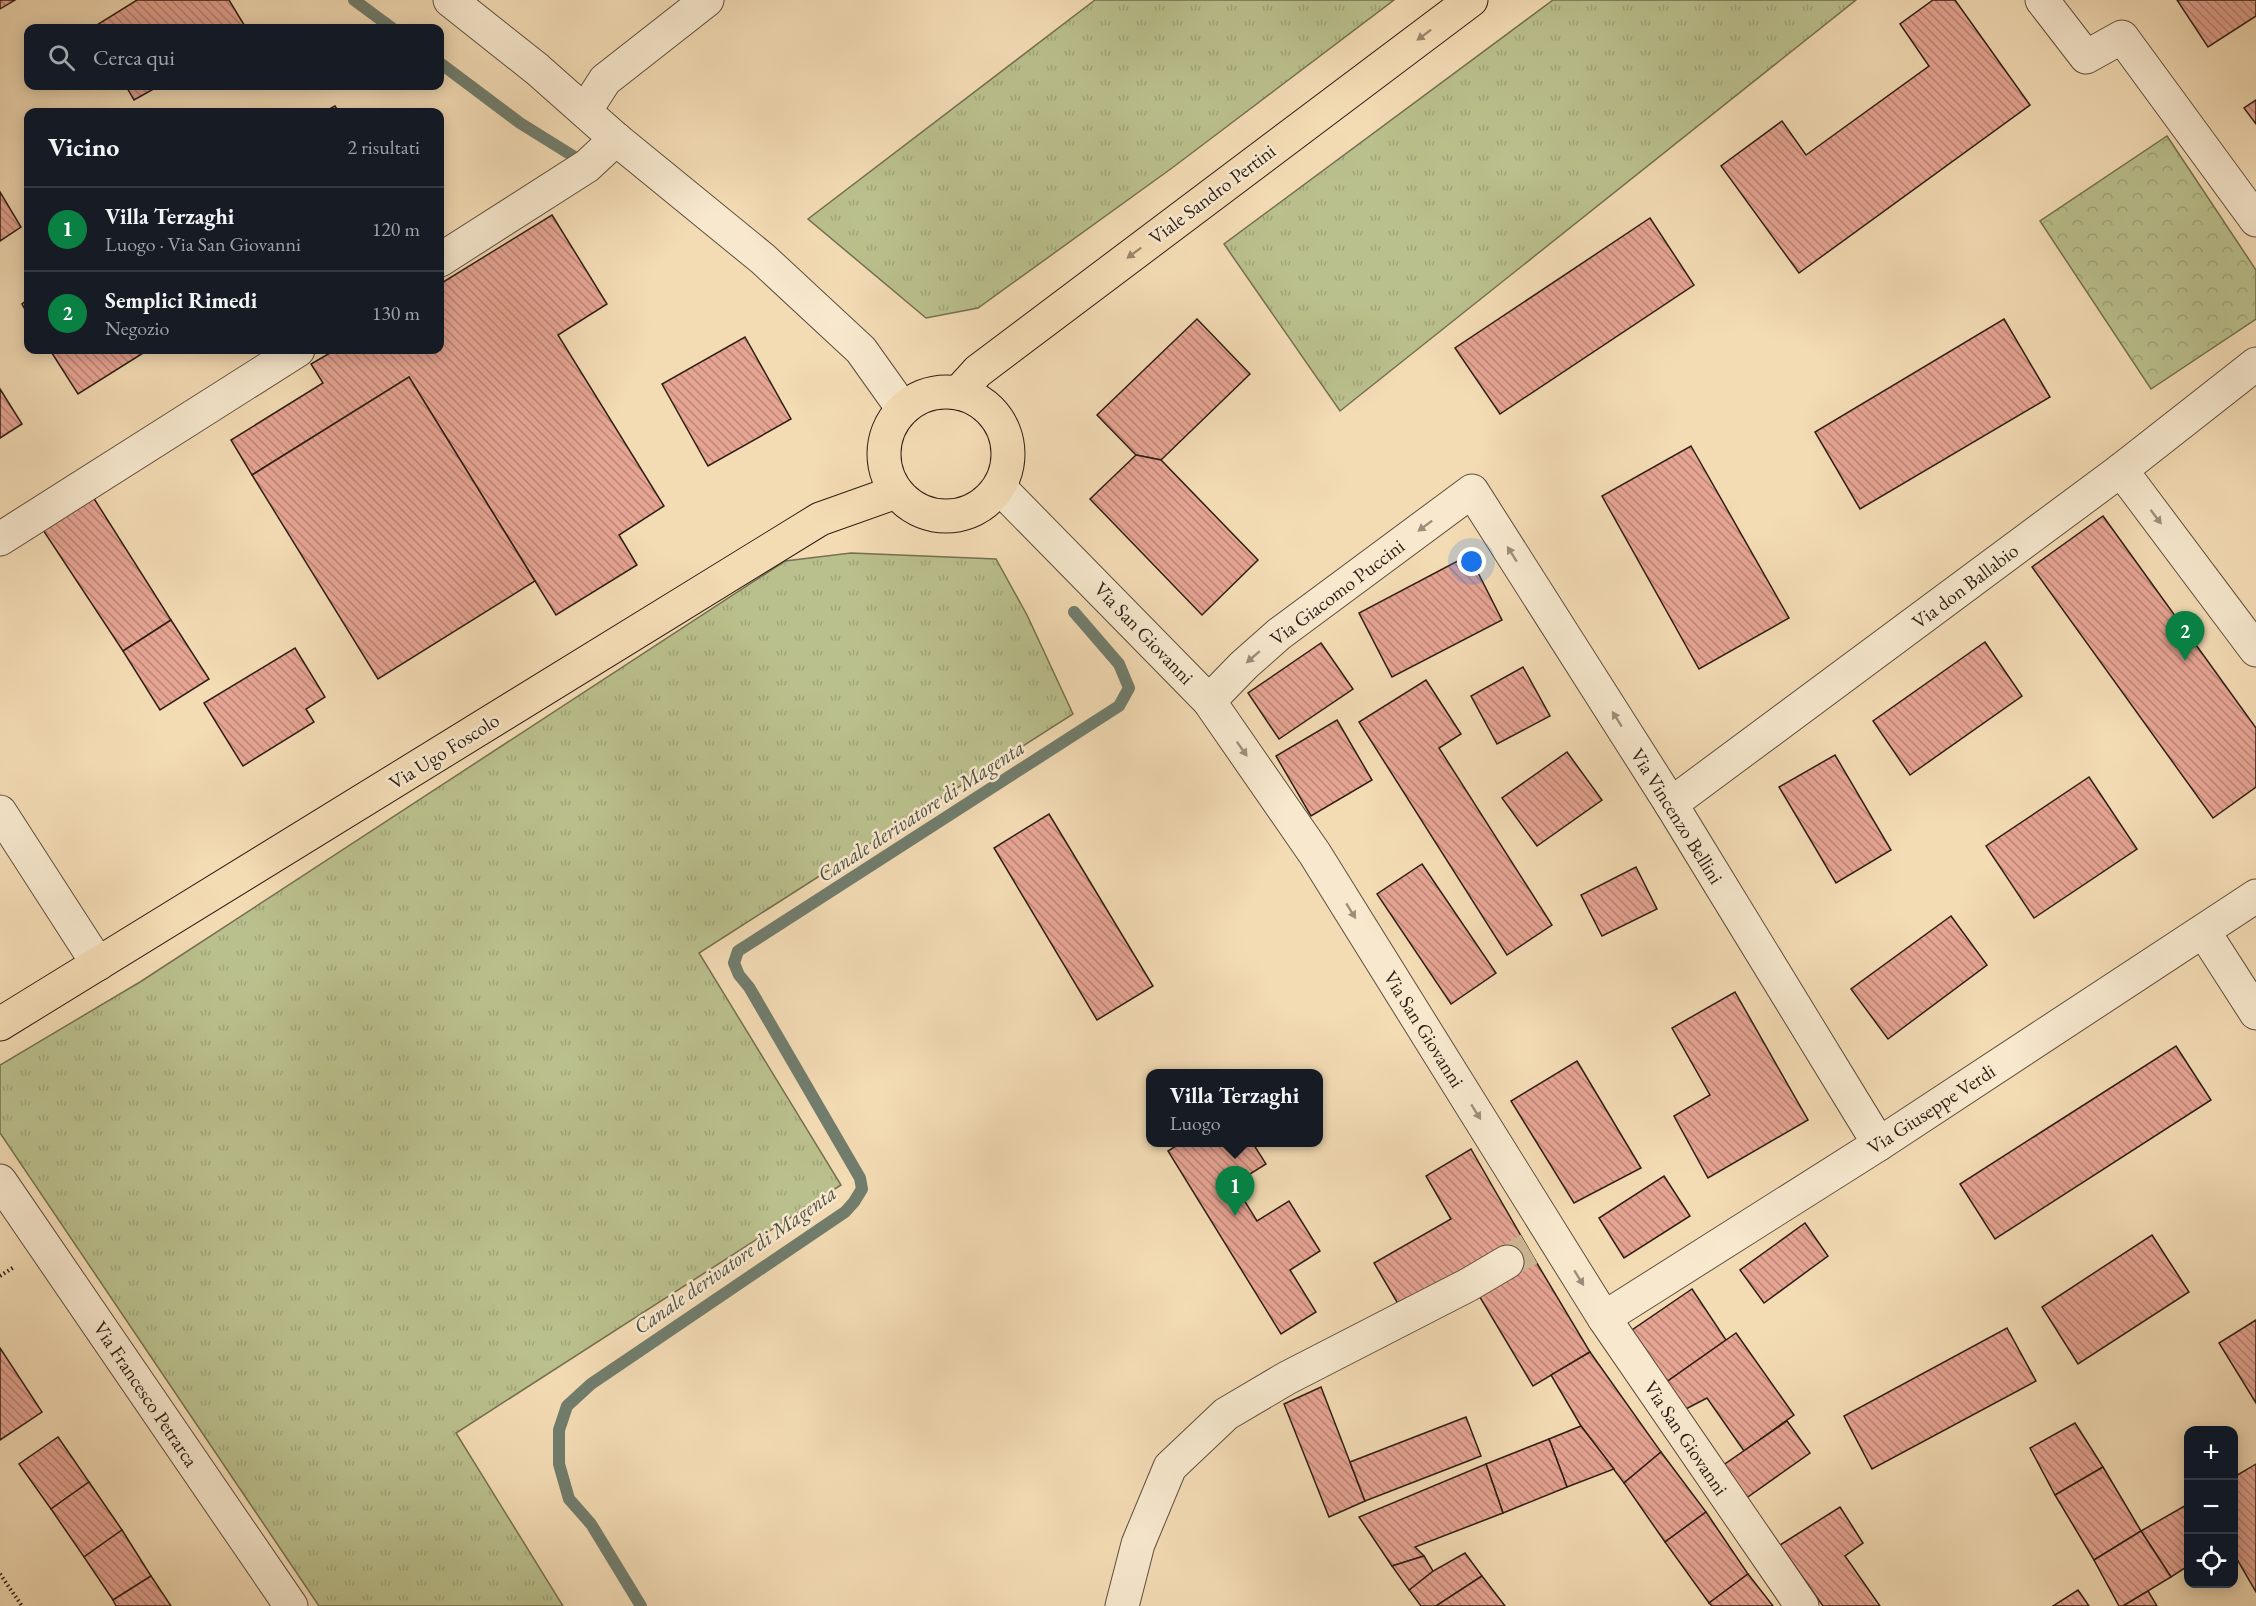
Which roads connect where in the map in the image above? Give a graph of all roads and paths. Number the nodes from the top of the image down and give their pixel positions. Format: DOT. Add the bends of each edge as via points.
graph roads {
  1 [pos="450,0"];
  2 [pos="707,0"];
  3 [pos="1471,0"];
  4 [pos="2042,0"];
  5 [pos="585,111"];
  6 [pos="616,139"];
  7 [pos="2256,220"];
  8 [pos="444,257"];
  9 [pos="292,354"];
  10 [pos="2256,364"];
  11 [pos="958,393"];
  12 [pos="903,409"];
  13 [pos="2121,470"];
  14 [pos="1000,488"];
  15 [pos="1472,491"];
  16 [pos="896,492"];
  17 [pos="0,539"];
  18 [pos="2251,631"];
  19 [pos="1209,701"];
  20 [pos="1671,804"];
  21 [pos="0,812"];
  22 [pos="2256,897"];
  23 [pos="2204,932"];
  24 [pos="98,964"];
  25 [pos="2256,1013"];
  26 [pos="0,1024"];
  27 [pos="1879,1144"];
  28 [pos="0,1181"];
  29 [pos="1529,1249"];
  30 [pos="1604,1318"];
  31 [pos="0,1574"];
  32 [pos="21,1606"];
  33 [pos="291,1606"];
  34 [pos="1122,1606"];
  35 [pos="1802,1606"];
  1 -- 5 [label="street"];
  2 -- 5 [label="street" via="605,80"];
  3 -- 11 [label="main road, Viale Sandro Pertini, one-way" via="978,371"];
  4 -- 7 [label="street" via="2086,57 2122,37"];
  5 -- 6 [label="street"];
  6 -- 8 [label="street" via="587,166"];
  6 -- 12 [label="street" via="763,259 861,350"];
  9 -- 17 [label="street"];
  10 -- 13 [label="street, Via don Ballabio"];
  11 -- 12 [label="main road" via="936,392"];
  11 -- 14 [label="main road" via="978,401 995,415 1007,440 1008,462"];
  12 -- 16 [label="main road" via="890,426 883,447 885,469"];
  13 -- 18 [label="street, one-way"];
  13 -- 20 [label="street, Via don Ballabio"];
  14 -- 16 [label="main road" via="974,511 954,517 932,515 912,507"];
  14 -- 19 [label="street, Via San Giovanni"];
  15 -- 19 [label="street, Via Giacomo Puccini, one-way" via="1279,634"];
  20 -- 15 [label="street, Via Vincenzo Bellini, one-way"];
  16 -- 24 [label="main road, Via Ugo Foscolo" via="820,519"];
  19 -- 29 [label="street, Via San Giovanni, one-way" via="1315,854"];
  20 -- 27 [label="street, Via Vincenzo Bellini"];
  21 -- 24 [label="street"];
  22 -- 23 [label="street, Via Giuseppe Verdi"];
  23 -- 25 [label="street"];
  23 -- 27 [label="street, Via Giuseppe Verdi"];
  24 -- 26 [label="main road, Via Ugo Foscolo"];
  27 -- 30 [label="street, Via Giuseppe Verdi"];
  28 -- 33 [label="street, Via Francesco Petrarca"];
  29 -- 30 [label="street, Via San Giovanni, one-way"];
  29 -- 34 [label="street" via="1226,1414 1170,1467 1138,1544"];
  30 -- 35 [label="street, Via San Giovanni"];
  31 -- 32 [label="path"];
}
